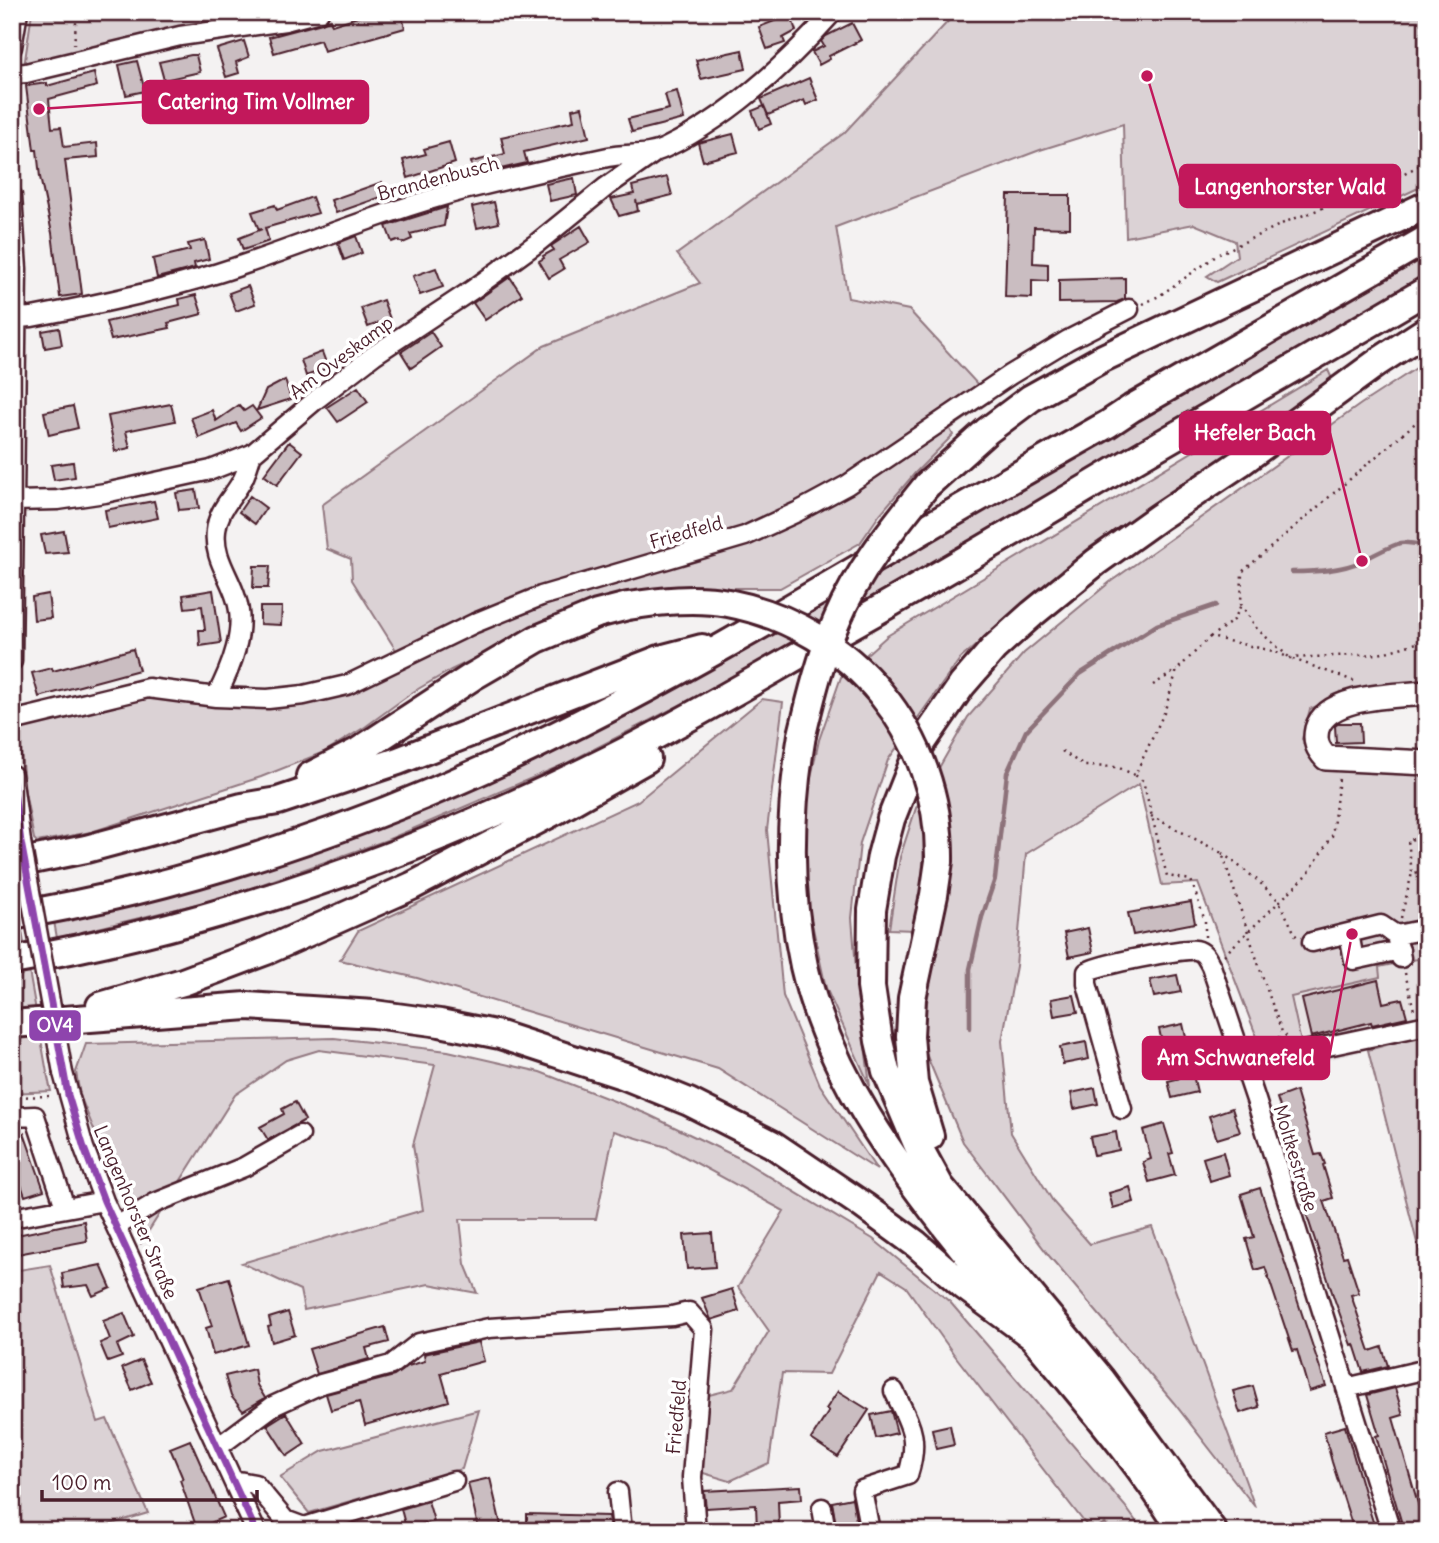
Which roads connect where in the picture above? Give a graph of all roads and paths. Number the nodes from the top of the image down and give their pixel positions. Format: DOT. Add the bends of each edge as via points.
graph roads {
  1 [pos="18,12"];
  2 [pos="77,12"];
  3 [pos="319,12"];
  4 [pos="833,12"];
  5 [pos="12,47"];
  6 [pos="73,62"];
  7 [pos="12,74"];
  8 [pos="12,111"];
  9 [pos="18,124"];
  10 [pos="654,153"];
  11 [pos="1427,162"];
  12 [pos="12,196"];
  13 [pos="1427,205"];
  14 [pos="1427,239"];
  15 [pos="1427,290"];
  16 [pos="1129,309"];
  17 [pos="15,321"];
  18 [pos="1427,331"];
  19 [pos="1427,413"];
  20 [pos="252,453"];
  21 [pos="14,492"];
  22 [pos="13,583"];
  23 [pos="1241,604"];
  24 [pos="1210,636"];
  25 [pos="741,637"];
  26 [pos="1427,640"];
  27 [pos="12,646"];
  28 [pos="1290,658"];
  29 [pos="12,661"];
  30 [pos="1177,670"];
  31 [pos="762,676"];
  32 [pos="1364,684"];
  33 [pos="1153,685"];
  34 [pos="1427,693"];
  35 [pos="216,697"];
  36 [pos="12,722"];
  37 [pos="1062,751"];
  38 [pos="1341,760"];
  39 [pos="1427,763"];
  40 [pos="12,775"];
  41 [pos="1135,775"];
  42 [pos="242,807"];
  43 [pos="1151,816"];
  44 [pos="1427,837"];
  45 [pos="17,853"];
  46 [pos="1222,853"];
  47 [pos="1427,871"];
  48 [pos="1412,873"];
  49 [pos="1279,901"];
  50 [pos="12,916"];
  51 [pos="1427,929"];
  52 [pos="1349,933"];
  53 [pos="1248,934"];
  54 [pos="1311,942"];
  55 [pos="1399,948"];
  56 [pos="12,961"];
  57 [pos="1208,961"];
  58 [pos="12,1023"];
  59 [pos="1422,1026"];
  60 [pos="1290,1054"];
  61 [pos="1264,1062"];
  62 [pos="56,1096"];
  63 [pos="12,1097"];
  64 [pos="1122,1109"];
  65 [pos="12,1117"];
  66 [pos="300,1135"];
  67 [pos="104,1201"];
  68 [pos="65,1207"];
  69 [pos="12,1218"];
  70 [pos="117,1226"];
  71 [pos="985,1240"];
  72 [pos="1033,1337"];
  73 [pos="1427,1368"];
  74 [pos="1346,1388"];
  75 [pos="894,1391"];
  76 [pos="218,1447"];
  77 [pos="233,1480"];
  78 [pos="454,1481"];
  79 [pos="618,1492"];
  80 [pos="822,1508"];
  81 [pos="306,1529"];
  82 [pos="256,1531"];
  83 [pos="622,1531"];
  84 [pos="696,1531"];
  85 [pos="827,1531"];
  86 [pos="870,1531"];
  87 [pos="1182,1531"];
  88 [pos="1213,1531"];
  89 [pos="1391,1531"];
  1 -- 5 [label="street"];
  2 -- 6 [label="path"];
  3 -- 6 [label="street" via="180,36"];
  4 -- 10 [label="street, Brandenbusch" via="759,86 695,132"];
  6 -- 7 [label="street"];
  8 -- 9 [label="path"];
  10 -- 17 [label="street, Brandenbusch" via="612,156 464,190 219,273"];
  10 -- 20 [label="street, Am Oveskamp" via="516,259 374,355"];
  11 -- 16 [label="path" via="1219,254 1159,296"];
  12 -- 17 [label="street"];
  13 -- 72 [label="highway, bridge" via="1103,358 1031,398 987,430 927,485 883,540 836,622 802,734 793,798 792,888 804,967 828,1039 875,1131"];
  14 -- 25 [label="highway"];
  15 -- 31 [label="highway"];
  16 -- 35 [label="street, Friedfeld" via="1010,374 847,485 746,536 541,596 346,685 280,698"];
  17 -- 21 [label="street"];
  18 -- 71 [label="highway" via="1159,517 1042,606 994,648 920,746 881,856 872,910 871,986 886,1071 917,1144 940,1186"];
  19 -- 23 [label="path" via="1242,572"];
  20 -- 21 [label="street, Am Oveskamp" via="202,472 105,493 58,500"];
  20 -- 35 [label="street" via="215,532 220,565 240,618 227,677"];
  21 -- 22 [label="street"];
  22 -- 27 [label="street"];
  23 -- 24 [label="path" via="1234,620"];
  23 -- 28 [label="path" via="1257,629"];
  24 -- 28 [label="path"];
  24 -- 30 [label="path"];
  25 -- 42 [label="highway" via="660,659 398,761 278,802"];
  25 -- 50 [label="highway" via="534,746 352,823 189,875"];
  26 -- 28 [label="path" via="1379,654"];
  27 -- 29 [label="street"];
  28 -- 32 [label="path"];
  30 -- 33 [label="path"];
  30 -- 41 [label="path" via="1164,713"];
  31 -- 56 [label="highway" via="613,758 434,840 202,919"];
  31 -- 58 [label="highway" via="700,728 412,886 183,982 93,1008"];
  34 -- 38 [label="main road" via="1368,699 1330,711 1321,719 1315,740 1326,758"];
  35 -- 36 [label="street, Friedfeld" via="148,688"];
  37 -- 41 [label="path" via="1084,766 1116,767"];
  38 -- 39 [label="main road"];
  38 -- 49 [label="path" via="1332,836 1307,875"];
  40 -- 45 [label="street, Langenhorster Straße"];
  41 -- 43 [label="path" via="1143,781"];
  42 -- 45 [label="highway" via="86,849"];
  42 -- 71 [label="highway, bridge" via="359,751 537,639 597,614 669,600 709,601 777,617 805,630 855,665 895,711 923,767 936,811 939,861 912,998 911,1060 920,1106 942,1167"];
  43 -- 46 [label="path"];
  43 -- 57 [label="path" via="1167,876 1191,880 1205,921"];
  44 -- 48 [label="path" via="1408,840"];
  45 -- 67 [label="street, Langenhorster Straße, bridge" via="63,1073"];
  46 -- 49 [label="path"];
  46 -- 53 [label="path"];
  47 -- 48 [label="path"];
  48 -- 55 [label="path"];
  49 -- 53 [label="path"];
  49 -- 54 [label="path" via="1298,940"];
  51 -- 55 [label="street"];
  52 -- 54 [label="street"];
  52 -- 55 [label="street" via="1381,925"];
  52 -- 55 [label="street" via="1354,960"];
  53 -- 57 [label="path"];
  53 -- 61 [label="path" via="1282,1032"];
  55 -- 59 [label="path"];
  57 -- 64 [label="street" via="1188,950 1092,967 1087,972"];
  57 -- 74 [label="street, Moltkestraße"];
  58 -- 72 [label="highway" via="247,1006 373,1014 500,1035 625,1076 772,1144 906,1236"];
  59 -- 60 [label="street"];
  62 -- 63 [label="path"];
  65 -- 68 [label="street" via="35,1116"];
  66 -- 70 [label="street" via="244,1167 155,1203"];
  67 -- 68 [label="street"];
  67 -- 70 [label="street, Langenhorster Straße"];
  68 -- 69 [label="street"];
  70 -- 76 [label="street, Langenhorster Straße"];
  71 -- 88 [label="highway" via="1108,1389"];
  72 -- 87 [label="highway" via="1121,1444"];
  73 -- 74 [label="street"];
  74 -- 89 [label="street, Moltkestraße"];
  75 -- 86 [label="street" via="914,1435 912,1461 908,1475 862,1490"];
  76 -- 77 [label="street, Langenhorster Straße"];
  76 -- 84 [label="street, Friedfeld" via="273,1406 321,1384 391,1365 419,1343 489,1328 689,1312 704,1329 692,1477"];
  77 -- 81 [label="street" via="255,1484 285,1520"];
  77 -- 82 [label="street, Langenhorster Straße"];
  78 -- 81 [label="street"];
  79 -- 83 [label="street"];
  80 -- 85 [label="street"];
}
